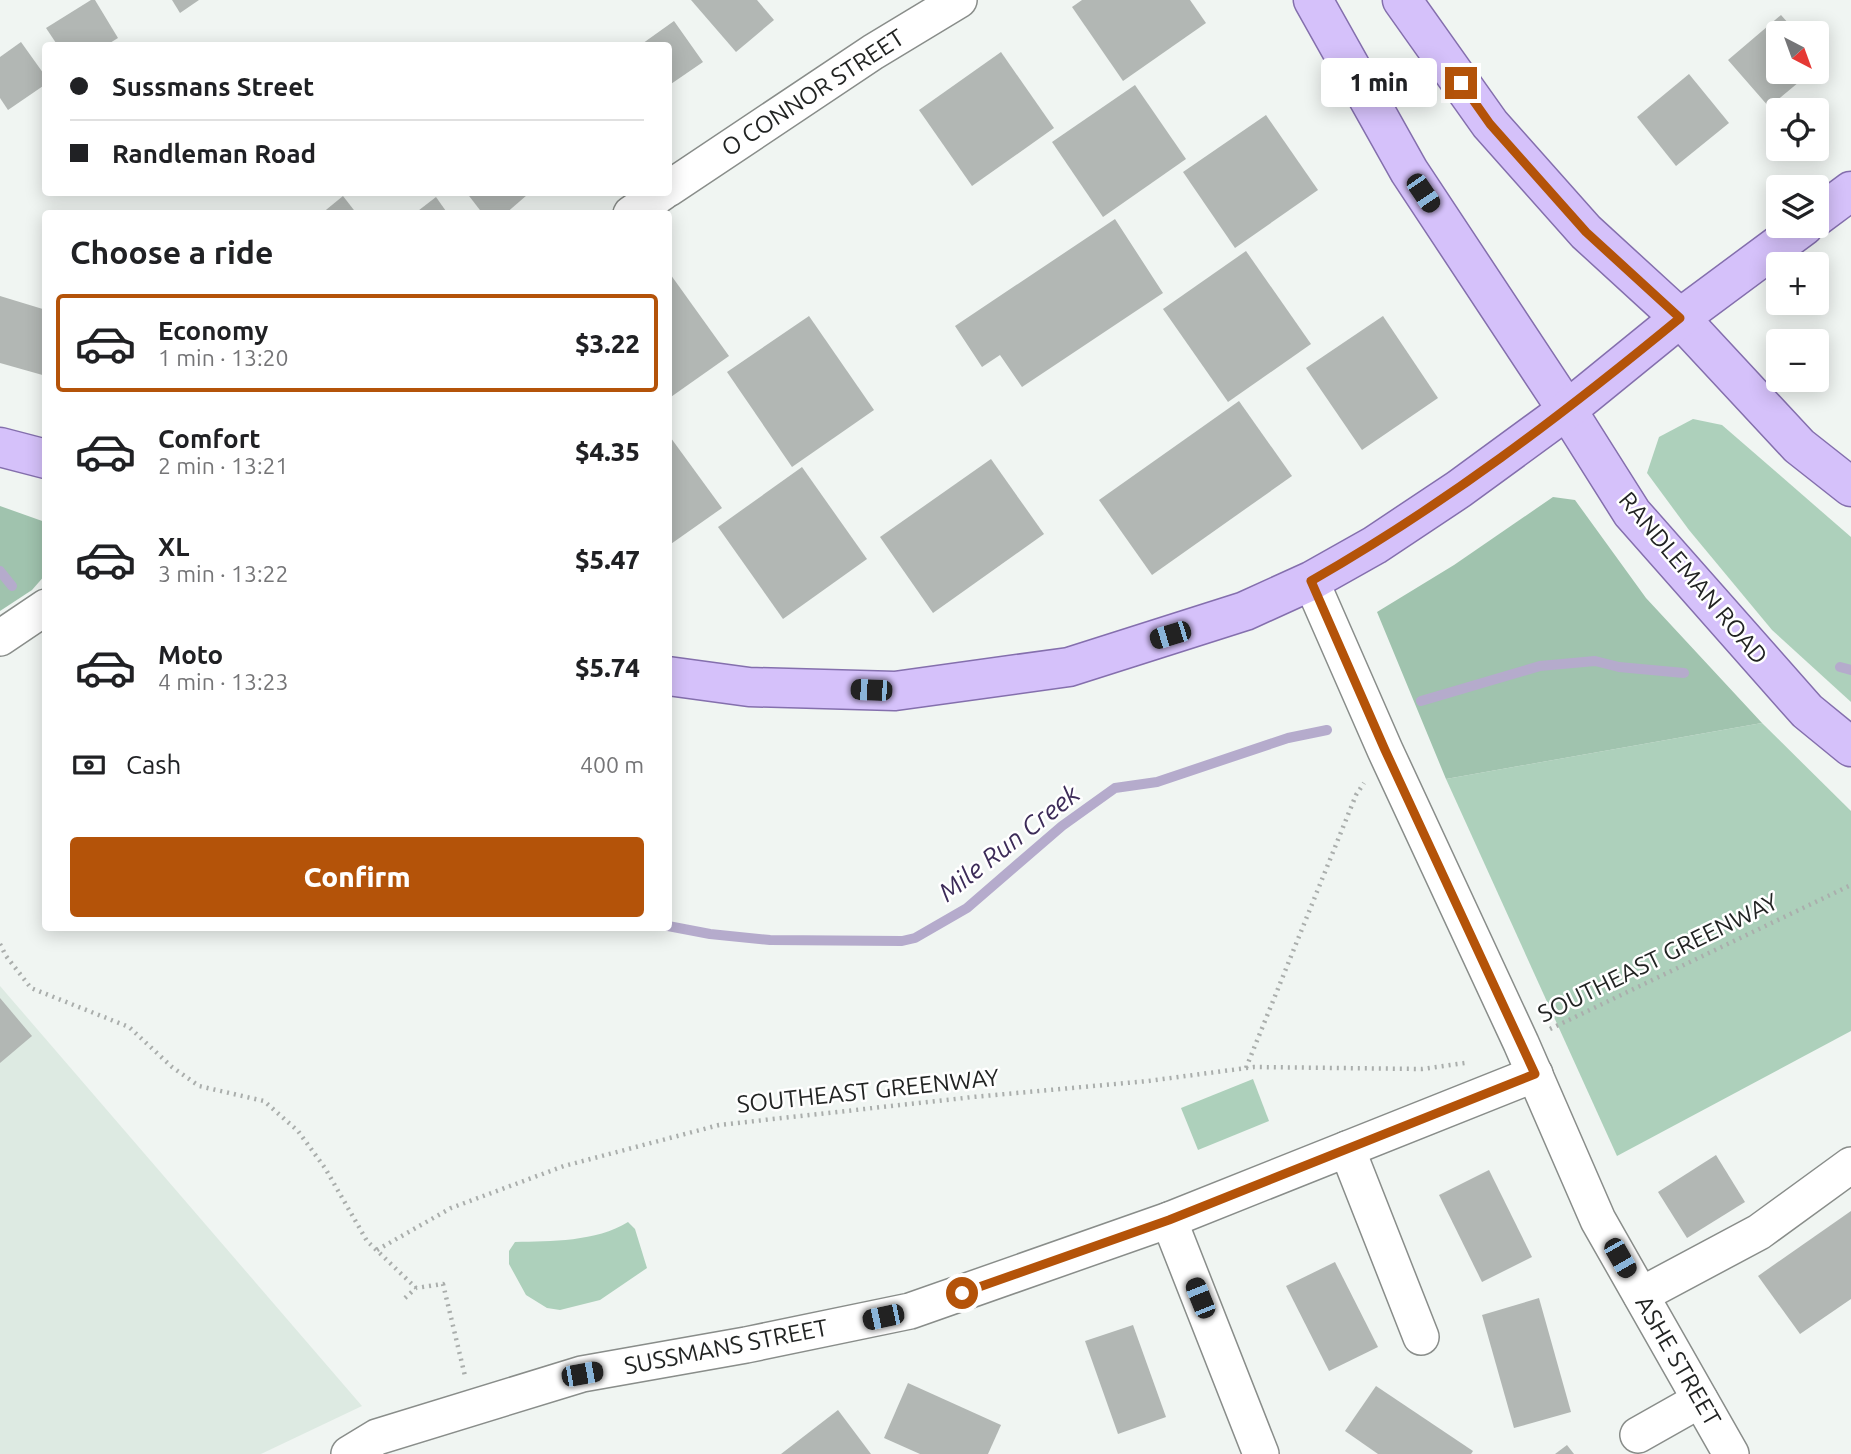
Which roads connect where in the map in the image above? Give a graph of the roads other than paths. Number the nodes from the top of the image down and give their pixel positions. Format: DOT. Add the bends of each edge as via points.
graph roads {
  1 [pos="959,0"];
  2 [pos="1313,0"];
  3 [pos="1402,0"];
  4 [pos="672,186"];
  5 [pos="1851,191"];
  6 [pos="657,196"];
  7 [pos="1829,207"];
  8 [pos="637,210"];
  9 [pos="1788,238"];
  10 [pos="1680,318"];
  11 [pos="1567,410"];
  12 [pos="0,447"];
  13 [pos="42,458"];
  14 [pos="1851,487"];
  15 [pos="1311,581"];
  16 [pos="42,610"];
  17 [pos="0,638"];
  18 [pos="672,677"];
  19 [pos="1851,747"];
  20 [pos="1528,1059"];
  21 [pos="1347,1149"];
  22 [pos="1851,1165"];
  23 [pos="1169,1220"];
  24 [pos="1641,1295"];
  25 [pos="1421,1338"];
  26 [pos="1700,1399"];
  27 [pos="1638,1435"];
  28 [pos="366,1449"];
  29 [pos="1261,1454"];
  30 [pos="1731,1454"];
  1 -- 4 [label="street, O CONNOR STREET"];
  2 -- 11 [label="main road, RANDLEMAN ROAD" via="1409,172"];
  3 -- 10 [label="main road" via="1490,124 1586,232"];
  5 -- 7 [label="main road"];
  6 -- 8 [label="street"];
  9 -- 10 [label="main road"];
  10 -- 11 [label="main road"];
  10 -- 14 [label="main road" via="1799,446"];
  11 -- 15 [label="main road" via="1459,489"];
  11 -- 19 [label="main road, RANDLEMAN ROAD" via="1632,513 1807,711"];
  12 -- 13 [label="main road"];
  15 -- 18 [label="main road" via="1245,611 1069,667 895,691 749,687"];
  15 -- 20 [label="street, ASHE STREET"];
  16 -- 17 [label="street"];
  20 -- 21 [label="street, SUSSMANS STREET"];
  20 -- 24 [label="street, ASHE STREET" via="1598,1220"];
  21 -- 23 [label="street, SUSSMANS STREET"];
  21 -- 25 [label="street"];
  22 -- 24 [label="street" via="1759,1232"];
  23 -- 28 [label="street, SUSSMANS STREET" via="910,1311 582,1374 473,1407"];
  23 -- 29 [label="street"];
  24 -- 26 [label="street, ASHE STREET"];
  26 -- 27 [label="street"];
  26 -- 30 [label="street, ASHE STREET"];
}
